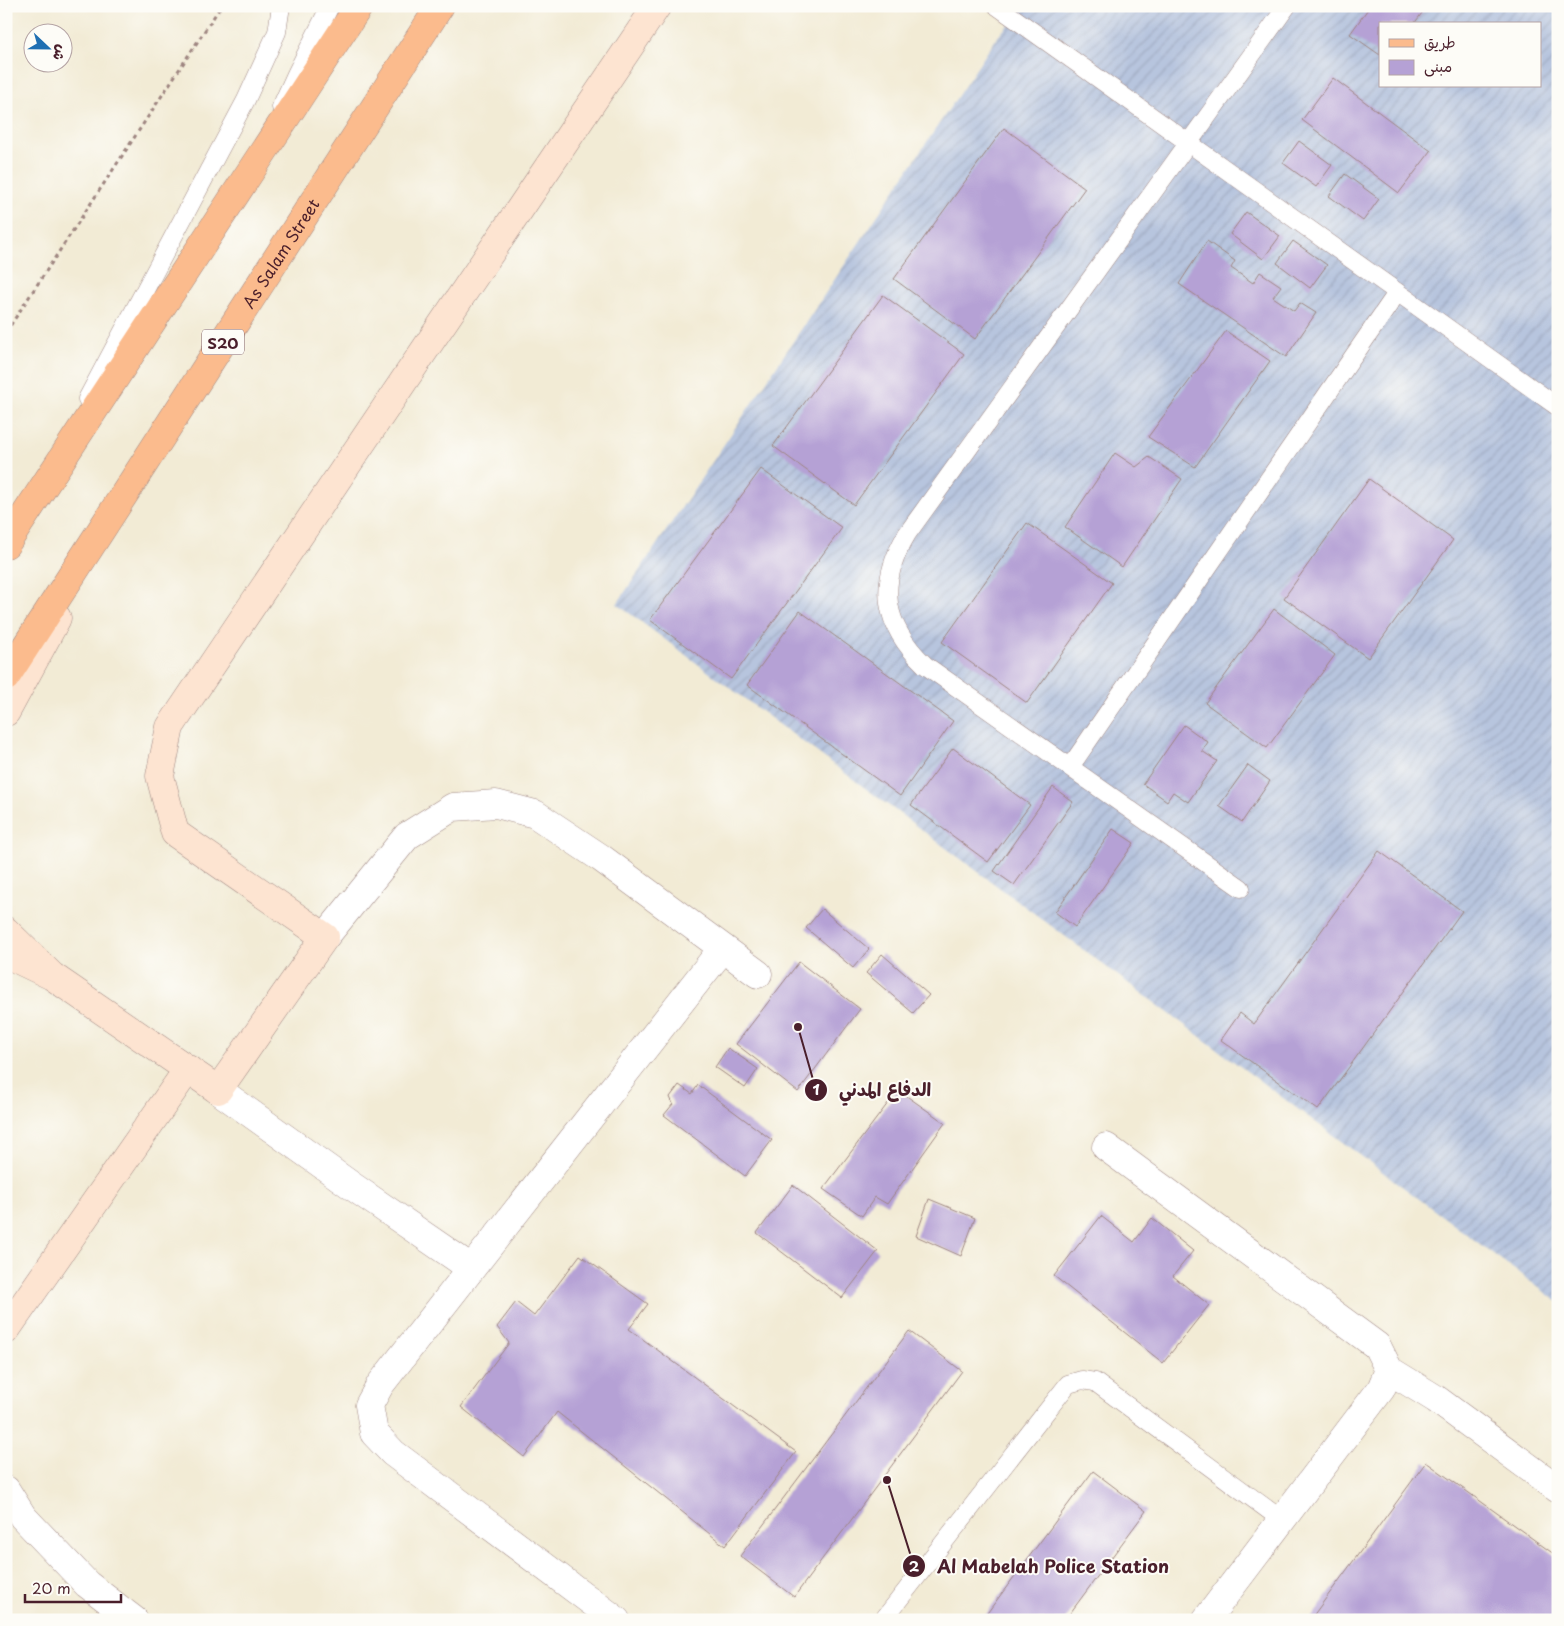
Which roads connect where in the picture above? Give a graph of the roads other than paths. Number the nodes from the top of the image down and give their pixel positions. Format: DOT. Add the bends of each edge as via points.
graph roads {
  1 [pos="282,6"];
  2 [pos="330,6"];
  3 [pos="359,6"];
  4 [pos="440,6"];
  5 [pos="657,6"];
  6 [pos="997,6"];
  7 [pos="1287,6"];
  8 [pos="1188,144"];
  9 [pos="261,156"];
  10 [pos="1397,293"];
  11 [pos="1558,407"];
  12 [pos="121,499"];
  13 [pos="31,505"];
  14 [pos="6,544"];
  15 [pos="6,677"];
  16 [pos="6,712"];
  17 [pos="1070,767"];
  18 [pos="1241,888"];
  19 [pos="6,931"];
  20 [pos="326,937"];
  21 [pos="723,948"];
  22 [pos="6,954"];
  23 [pos="758,974"];
  24 [pos="52,976"];
  25 [pos="188,1069"];
  26 [pos="218,1090"];
  27 [pos="1106,1147"];
  28 [pos="471,1268"];
  29 [pos="6,1330"];
  30 [pos="1388,1370"];
  31 [pos="1558,1489"];
  32 [pos="6,1490"];
  33 [pos="1282,1520"];
  34 [pos="134,1620"];
  35 [pos="616,1620"];
  36 [pos="883,1620"];
  37 [pos="1206,1620"];
  1 -- 13 [label="lane" via="277,32 246,100"];
  2 -- 9 [label="lane"];
  3 -- 9 [label="main road"];
  4 -- 12 [label="main road, As Salam Street / S20"];
  5 -- 20 [label="street" via="170,727 160,776 175,833"];
  6 -- 8 [label="lane"];
  7 -- 8 [label="lane"];
  8 -- 10 [label="lane"];
  8 -- 17 [label="lane" via="907,534 890,573 888,594 891,614 910,651 925,665"];
  9 -- 13 [label="main road"];
  10 -- 11 [label="lane"];
  10 -- 17 [label="lane"];
  12 -- 15 [label="main road, As Salam Street / S20"];
  12 -- 16 [label="street"];
  13 -- 14 [label="main road"];
  17 -- 18 [label="lane"];
  19 -- 24 [label="street"];
  20 -- 21 [label="street" via="407,836 454,807 496,804 535,814"];
  20 -- 26 [label="street"];
  21 -- 23 [label="street"];
  21 -- 28 [label="street"];
  22 -- 24 [label="street"];
  24 -- 25 [label="street"];
  25 -- 26 [label="street"];
  25 -- 29 [label="street"];
  26 -- 28 [label="street"];
  27 -- 30 [label="street" via="1377,1346"];
  28 -- 35 [label="street" via="380,1385 370,1404 374,1433 393,1453"];
  30 -- 31 [label="street" via="1436,1399"];
  30 -- 33 [label="street" via="1381,1389"];
  32 -- 34 [label="street" via="23,1517 87,1584"];
  33 -- 36 [label="lane" via="1095,1382 1082,1380 1068,1384"];
  33 -- 37 [label="street"];
}
